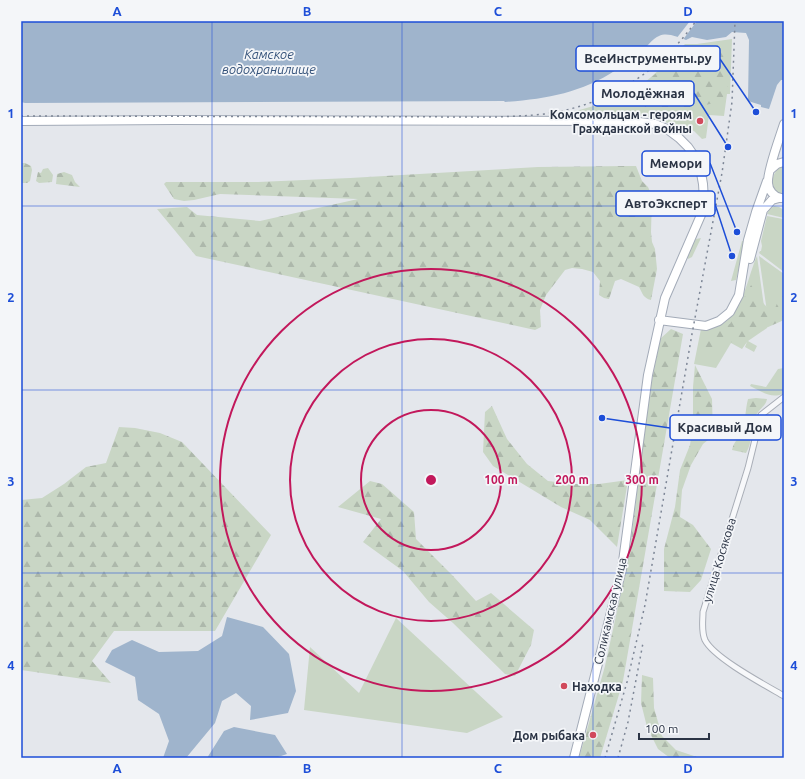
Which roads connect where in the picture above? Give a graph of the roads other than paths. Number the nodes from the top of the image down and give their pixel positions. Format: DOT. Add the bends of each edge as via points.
graph roads {
  1 [pos="21,121"];
  2 [pos="784,124"];
  3 [pos="784,162"];
  4 [pos="770,170"];
  5 [pos="767,181"];
  6 [pos="781,198"];
  7 [pos="742,281"];
  8 [pos="660,320"];
  9 [pos="784,397"];
  10 [pos="784,696"];
  11 [pos="574,758"];
  1 -- 8 [label="main road, Соликамская улица" via="631,121 655,124 672,132 692,152 701,173 704,200 698,223 669,287"];
  2 -- 4 [label="main road"];
  3 -- 4 [label="main road"];
  4 -- 5 [label="main road"];
  5 -- 6 [label="main road" via="769,189"];
  5 -- 7 [label="main road" via="748,240"];
  6 -- 7 [label="main road" via="772,200 763,210"];
  7 -- 8 [label="main road" via="733,308 714,323 701,326"];
  8 -- 11 [label="main road, Соликамская улица" via="648,375 622,569"];
  9 -- 10 [label="street, улица Косякова" via="760,415 748,468 703,612 703,633 712,650 736,668"];
}
